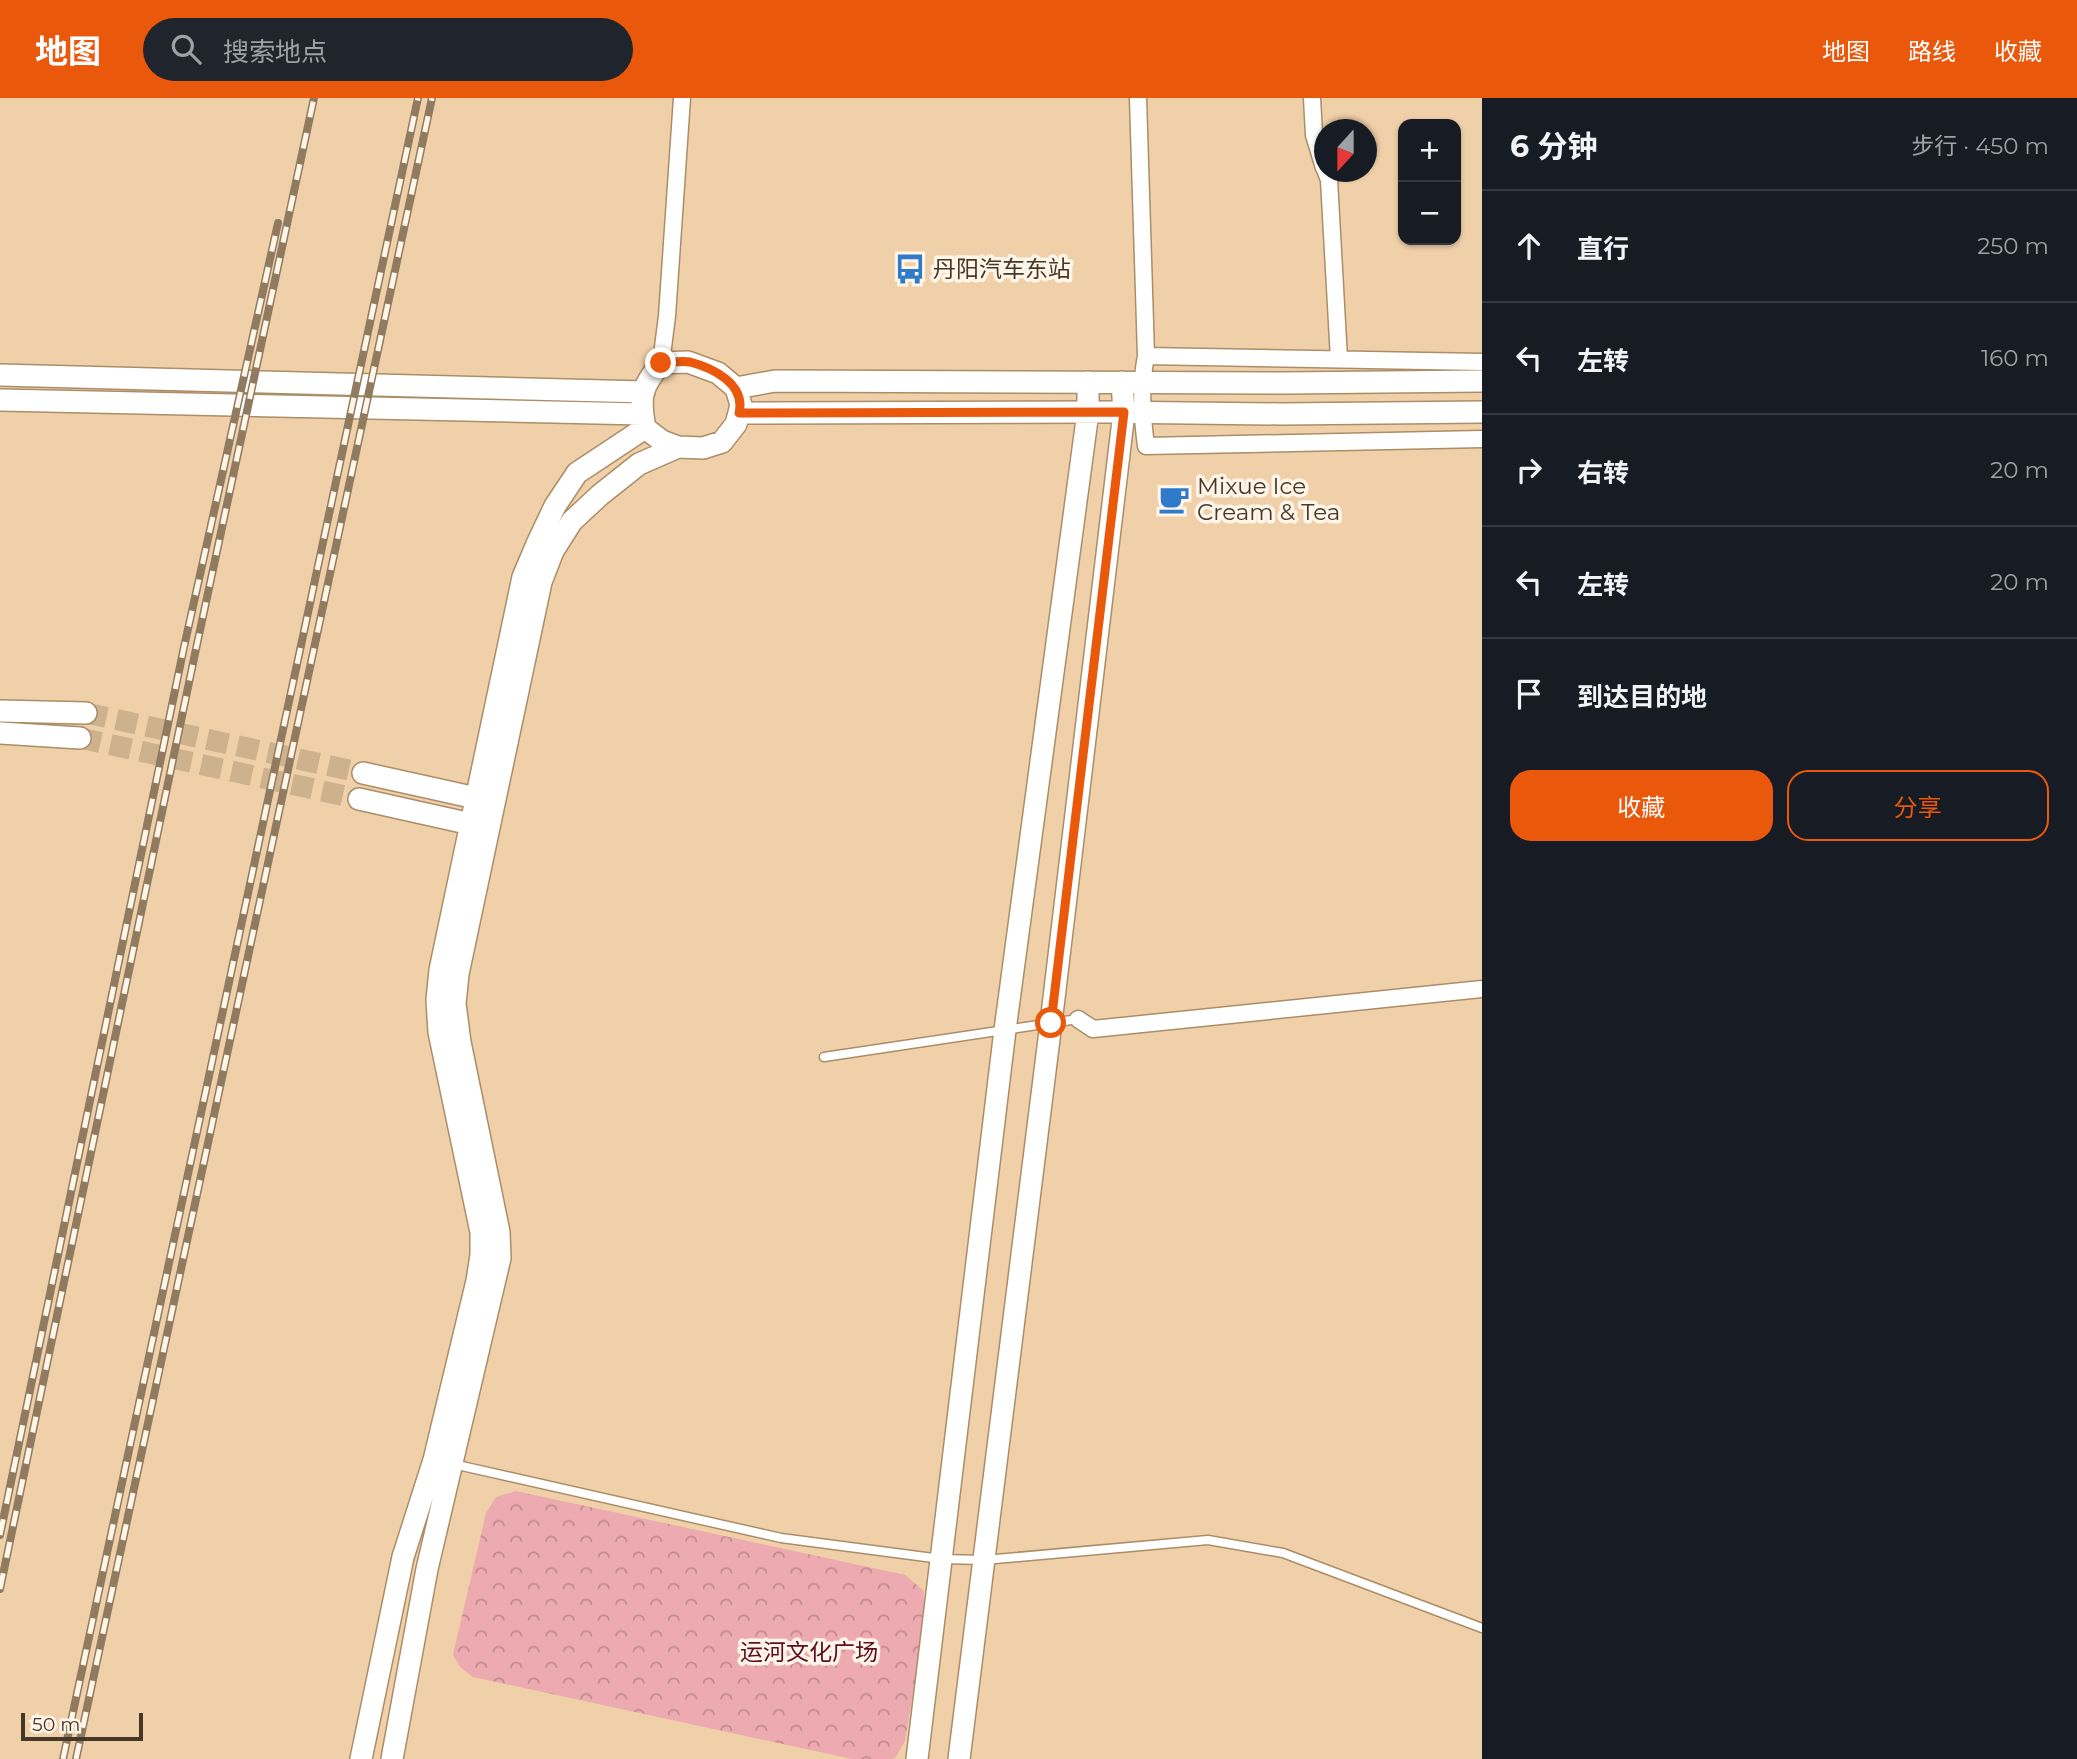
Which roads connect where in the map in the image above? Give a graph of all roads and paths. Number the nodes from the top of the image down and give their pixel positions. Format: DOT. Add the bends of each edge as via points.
graph roads {
  1 [pos="682,98"];
  2 [pos="1138,98"];
  3 [pos="1312,98"];
  4 [pos="1314,135"];
  5 [pos="1329,182"];
  6 [pos="1146,356"];
  7 [pos="1339,359"];
  8 [pos="1482,362"];
  9 [pos="661,363"];
  10 [pos="0,375"];
  11 [pos="1482,381"];
  12 [pos="1088,382"];
  13 [pos="1132,382"];
  14 [pos="736,388"];
  15 [pos="644,392"];
  16 [pos="0,400"];
  17 [pos="1088,412"];
  18 [pos="1133,412"];
  19 [pos="1482,412"];
  20 [pos="739,413"];
  21 [pos="643,421"];
  22 [pos="1482,439"];
  23 [pos="678,447"];
  24 [pos="0,711"];
  25 [pos="86,713"];
  26 [pos="0,733"];
  27 [pos="80,738"];
  28 [pos="363,773"];
  29 [pos="477,798"];
  30 [pos="359,799"];
  31 [pos="491,816"];
  32 [pos="471,824"];
  33 [pos="1482,989"];
  34 [pos="1078,1019"];
  35 [pos="1051,1023"];
  36 [pos="1005,1030"];
  37 [pos="824,1057"];
  38 [pos="443,1462"];
  39 [pos="941,1559"];
  40 [pos="984,1560"];
  41 [pos="1482,1628"];
  42 [pos="360,1759"];
  43 [pos="392,1759"];
  44 [pos="916,1759"];
  45 [pos="959,1759"];
  1 -- 9 [label="street"];
  2 -- 6 [label="street"];
  3 -- 4 [label="street"];
  5 -- 7 [label="street"];
  6 -- 7 [label="street"];
  6 -- 13 [label="street"];
  7 -- 8 [label="street"];
  9 -- 14 [label="street" via="688,362 718,373"];
  9 -- 15 [label="street"];
  10 -- 15 [label="street"];
  11 -- 13 [label="street"];
  12 -- 13 [label="street"];
  12 -- 14 [label="street" via="775,381"];
  12 -- 17 [label="street"];
  13 -- 18 [label="street"];
  14 -- 20 [label="street"];
  15 -- 21 [label="street"];
  16 -- 21 [label="street"];
  17 -- 18 [label="street"];
  17 -- 20 [label="street"];
  17 -- 36 [label="street"];
  18 -- 19 [label="street"];
  18 -- 22 [label="street" via="1146,446"];
  18 -- 35 [label="street"];
  20 -- 23 [label="street" via="722,442 704,448"];
  21 -- 23 [label="street" via="662,441"];
  21 -- 29 [label="street" via="577,473 537,544 523,577"];
  23 -- 31 [label="street" via="639,464 600,495 572,521 553,551 541,582"];
  24 -- 25 [label="street"];
  26 -- 27 [label="street"];
  28 -- 29 [label="street"];
  29 -- 31 [label="street"];
  29 -- 32 [label="street"];
  30 -- 32 [label="street"];
  31 -- 32 [label="street"];
  31 -- 38 [label="street" via="457,974 455,1004 500,1258"];
  32 -- 38 [label="street" via="437,1000 439,1031 481,1232 481,1255"];
  33 -- 34 [label="street" via="1093,1028"];
  34 -- 35 [label="lane"];
  35 -- 36 [label="lane"];
  35 -- 40 [label="street"];
  36 -- 37 [label="lane"];
  36 -- 39 [label="street"];
  38 -- 39 [label="lane" via="781,1538"];
  38 -- 42 [label="street" via="403,1557"];
  38 -- 43 [label="street"];
  39 -- 40 [label="lane"];
  39 -- 44 [label="street"];
  40 -- 41 [label="lane" via="1208,1540 1283,1553"];
  40 -- 45 [label="street"];
}
